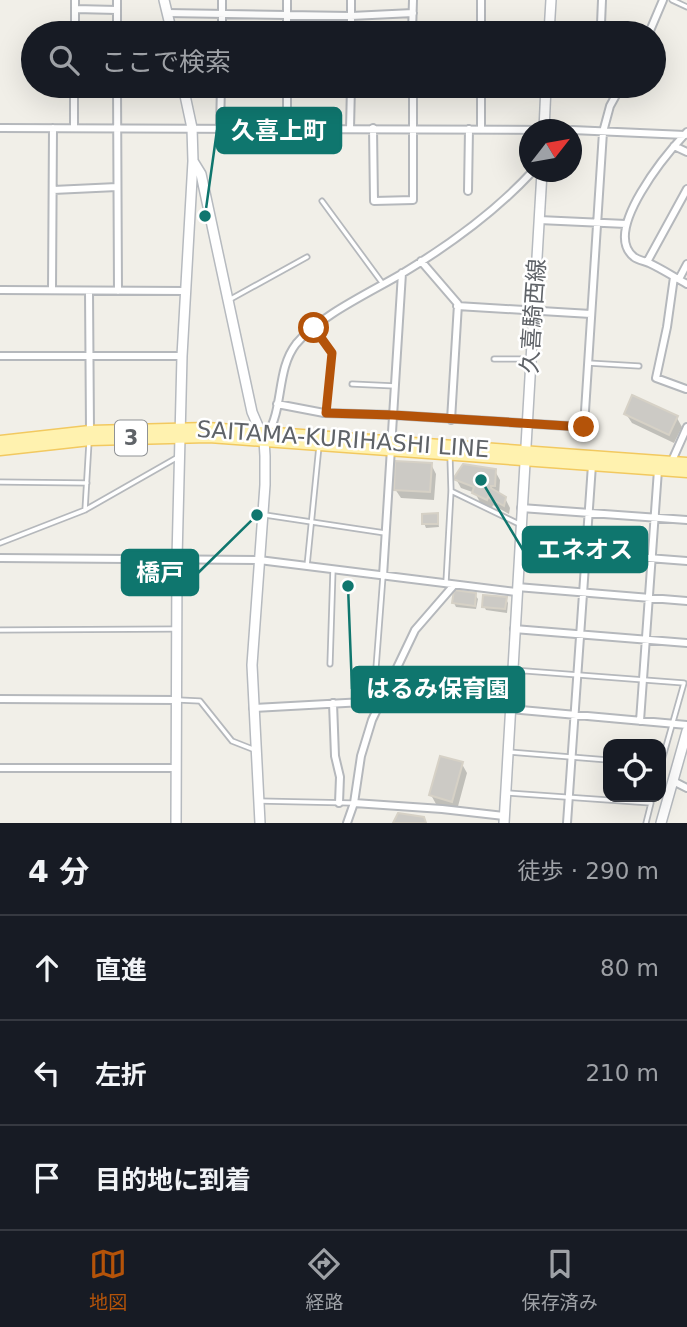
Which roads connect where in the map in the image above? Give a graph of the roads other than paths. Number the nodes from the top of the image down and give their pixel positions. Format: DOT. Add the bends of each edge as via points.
graph roads {
  1 [pos="75,0"];
  2 [pos="117,0"];
  3 [pos="164,0"];
  4 [pos="222,0"];
  5 [pos="287,0"];
  6 [pos="351,0"];
  7 [pos="413,0"];
  8 [pos="481,0"];
  9 [pos="551,0"];
  10 [pos="602,0"];
  11 [pos="663,0"];
  12 [pos="672,0"];
  13 [pos="687,7"];
  14 [pos="75,9"];
  15 [pos="117,10"];
  16 [pos="167,13"];
  17 [pos="412,13"];
  18 [pos="222,14"];
  19 [pos="288,14"];
  20 [pos="351,16"];
  21 [pos="75,21"];
  22 [pos="117,21"];
  23 [pos="169,21"];
  24 [pos="222,21"];
  25 [pos="288,21"];
  26 [pos="351,21"];
  27 [pos="412,21"];
  28 [pos="481,21"];
  29 [pos="550,21"];
  30 [pos="601,21"];
  31 [pos="654,21"];
  32 [pos="74,98"];
  33 [pos="117,98"];
  34 [pos="186,98"];
  35 [pos="221,98"];
  36 [pos="287,98"];
  37 [pos="351,98"];
  38 [pos="413,98"];
  39 [pos="481,98"];
  40 [pos="545,98"];
  41 [pos="614,98"];
  42 [pos="544,119"];
  43 [pos="0,128"];
  44 [pos="53,128"];
  45 [pos="74,128"];
  46 [pos="117,128"];
  47 [pos="192,128"];
  48 [pos="220,128"];
  49 [pos="287,128"];
  50 [pos="373,128"];
  51 [pos="414,128"];
  52 [pos="350,129"];
  53 [pos="469,129"];
  54 [pos="481,129"];
  55 [pos="519,129"];
  56 [pos="582,131"];
  57 [pos="603,132"];
  58 [pos="686,133"];
  59 [pos="674,146"];
  60 [pos="687,152"];
  61 [pos="193,160"];
  62 [pos="522,182"];
  63 [pos="541,182"];
  64 [pos="117,187"];
  65 [pos="687,189"];
  66 [pos="53,190"];
  67 [pos="468,191"];
  68 [pos="322,201"];
  69 [pos="539,220"];
  70 [pos="597,224"];
  71 [pos="626,224"];
  72 [pos="307,257"];
  73 [pos="421,261"];
  74 [pos="647,262"];
  75 [pos="687,264"];
  76 [pos="402,273"];
  77 [pos="677,278"];
  78 [pos="383,284"];
  79 [pos="687,284"];
  80 [pos="0,290"];
  81 [pos="52,290"];
  82 [pos="89,291"];
  83 [pos="118,291"];
  84 [pos="186,291"];
  85 [pos="227,301"];
  86 [pos="457,306"];
  87 [pos="533,311"];
  88 [pos="591,314"];
  89 [pos="314,328"];
  90 [pos="0,356"];
  91 [pos="89,356"];
  92 [pos="182,356"];
  93 [pos="494,359"];
  94 [pos="530,359"];
  95 [pos="588,363"];
  96 [pos="639,366"];
  97 [pos="352,384"];
  98 [pos="395,386"];
  99 [pos="687,389"];
  100 [pos="276,404"];
  101 [pos="326,413"];
  102 [pos="393,415"];
  103 [pos="451,420"];
  104 [pos="526,423"];
  105 [pos="687,427"];
  106 [pos="181,432"];
  107 [pos="90,435"];
  108 [pos="263,435"];
  109 [pos="0,441"];
  110 [pos="319,444"];
  111 [pos="391,446"];
  112 [pos="0,450"];
  113 [pos="450,455"];
  114 [pos="180,456"];
  115 [pos="524,456"];
  116 [pos="673,462"];
  117 [pos="687,463"];
  118 [pos="593,465"];
  119 [pos="657,470"];
  120 [pos="687,472"];
  121 [pos="0,482"];
  122 [pos="87,483"];
  123 [pos="451,491"];
  124 [pos="522,509"];
  125 [pos="85,510"];
  126 [pos="589,512"];
  127 [pos="262,515"];
  128 [pos="654,517"];
  129 [pos="687,520"];
  130 [pos="312,522"];
  131 [pos="520,525"];
  132 [pos="386,533"];
  133 [pos="0,543"];
  134 [pos="519,548"];
  135 [pos="586,553"];
  136 [pos="0,558"];
  137 [pos="652,558"];
  138 [pos="177,559"];
  139 [pos="258,560"];
  140 [pos="687,561"];
  141 [pos="307,566"];
  142 [pos="333,569"];
  143 [pos="383,576"];
  144 [pos="446,584"];
  145 [pos="454,585"];
  146 [pos="517,589"];
  147 [pos="583,592"];
  148 [pos="649,598"];
  149 [pos="687,601"];
  150 [pos="177,629"];
  151 [pos="514,629"];
  152 [pos="0,631"];
  153 [pos="581,634"];
  154 [pos="646,639"];
  155 [pos="687,643"];
  156 [pos="330,664"];
  157 [pos="512,670"];
  158 [pos="578,675"];
  159 [pos="643,680"];
  160 [pos="375,681"];
  161 [pos="511,694"];
  162 [pos="0,699"];
  163 [pos="176,700"];
  164 [pos="382,701"];
  165 [pos="334,703"];
  166 [pos="253,708"];
  167 [pos="510,709"];
  168 [pos="575,715"];
  169 [pos="640,721"];
  170 [pos="671,724"];
  171 [pos="687,725"];
  172 [pos="687,731"];
  173 [pos="666,744"];
  174 [pos="255,750"];
  175 [pos="507,752"];
  176 [pos="572,757"];
  177 [pos="603,760"];
  178 [pos="0,768"];
  179 [pos="176,768"];
  180 [pos="673,781"];
  181 [pos="687,788"];
  182 [pos="505,793"];
  183 [pos="569,797"];
  184 [pos="258,801"];
  185 [pos="340,803"];
  186 [pos="354,803"];
  187 [pos="486,814"];
  188 [pos="504,820"];
  189 [pos="176,823"];
  190 [pos="260,823"];
  191 [pos="347,823"];
  192 [pos="481,823"];
  193 [pos="567,823"];
  194 [pos="646,823"];
  195 [pos="661,823"];
  1 -- 14 [label="street"];
  2 -- 15 [label="street"];
  3 -- 16 [label="street"];
  4 -- 18 [label="street"];
  5 -- 19 [label="street"];
  6 -- 20 [label="street"];
  7 -- 17 [label="street"];
  8 -- 28 [label="street"];
  9 -- 29 [label="street"];
  10 -- 30 [label="street"];
  11 -- 31 [label="street"];
  12 -- 13 [label="lane"];
  14 -- 15 [label="street"];
  14 -- 21 [label="street"];
  15 -- 22 [label="street"];
  16 -- 18 [label="street"];
  16 -- 23 [label="street"];
  17 -- 20 [label="street"];
  17 -- 27 [label="street"];
  18 -- 19 [label="street"];
  18 -- 24 [label="street"];
  19 -- 20 [label="street"];
  19 -- 25 [label="street"];
  20 -- 26 [label="street"];
  32 -- 45 [label="street"];
  33 -- 46 [label="street"];
  34 -- 47 [label="street"];
  35 -- 48 [label="street"];
  36 -- 49 [label="street"];
  37 -- 52 [label="street"];
  38 -- 51 [label="street"];
  39 -- 54 [label="street"];
  40 -- 42 [label="street"];
  41 -- 57 [label="street"];
  43 -- 44 [label="street"];
  44 -- 45 [label="street"];
  44 -- 66 [label="street"];
  45 -- 46 [label="street"];
  46 -- 47 [label="street"];
  46 -- 64 [label="street"];
  47 -- 48 [label="street"];
  47 -- 61 [label="street"];
  48 -- 49 [label="street"];
  49 -- 52 [label="street"];
  50 -- 51 [label="street"];
  50 -- 51 [label="street" via="374,201 413,200"];
  50 -- 52 [label="street"];
  51 -- 53 [label="street"];
  53 -- 54 [label="street"];
  53 -- 67 [label="street"];
  54 -- 55 [label="street"];
  56 -- 57 [label="street"];
  57 -- 58 [label="street"];
  57 -- 70 [label="street"];
  58 -- 59 [label="street"];
  59 -- 60 [label="street"];
  59 -- 71 [label="street"];
  61 -- 84 [label="street"];
  61 -- 85 [label="street" via="201,174"];
  62 -- 73 [label="street" via="485,218"];
  63 -- 69 [label="street, 久喜騎西線"];
  64 -- 66 [label="street"];
  64 -- 83 [label="street"];
  65 -- 74 [label="street"];
  66 -- 81 [label="street"];
  68 -- 78 [label="lane"];
  69 -- 70 [label="street"];
  69 -- 87 [label="street, 久喜騎西線"];
  70 -- 71 [label="street"];
  70 -- 88 [label="street"];
  71 -- 74 [label="street" via="630,253"];
  72 -- 85 [label="lane"];
  73 -- 76 [label="street"];
  73 -- 86 [label="street"];
  74 -- 77 [label="street"];
  75 -- 77 [label="street"];
  76 -- 78 [label="street"];
  76 -- 98 [label="street"];
  77 -- 79 [label="street"];
  77 -- 99 [label="street" via="656,378"];
  78 -- 89 [label="street"];
  80 -- 81 [label="street"];
  81 -- 82 [label="street"];
  82 -- 83 [label="street"];
  82 -- 91 [label="street"];
  83 -- 84 [label="street"];
  84 -- 92 [label="street"];
  85 -- 108 [label="street"];
  86 -- 87 [label="street"];
  86 -- 103 [label="street"];
  87 -- 88 [label="street"];
  87 -- 94 [label="street, 久喜騎西線"];
  88 -- 95 [label="street"];
  89 -- 100 [label="street" via="290,355"];
  89 -- 101 [label="lane" via="332,353"];
  90 -- 91 [label="street"];
  91 -- 92 [label="street"];
  91 -- 107 [label="street"];
  92 -- 106 [label="street"];
  93 -- 94 [label="lane"];
  94 -- 104 [label="street, 久喜騎西線"];
  95 -- 96 [label="lane"];
  95 -- 104 [label="street" via="584,427"];
  97 -- 98 [label="lane"];
  98 -- 102 [label="street"];
  100 -- 101 [label="street"];
  100 -- 108 [label="street" via="272,426"];
  101 -- 102 [label="street"];
  102 -- 103 [label="street"];
  102 -- 111 [label="street"];
  103 -- 104 [label="street"];
  104 -- 115 [label="street, 久喜騎西線"];
  105 -- 116 [label="street"];
  106 -- 107 [label="main road, SAITAMA-KURIHASHI LINE / 3"];
  106 -- 108 [label="main road, SAITAMA-KURIHASHI LINE / 3"];
  106 -- 114 [label="street"];
  107 -- 109 [label="main road, SAITAMA-KURIHASHI LINE / 3"];
  107 -- 112 [label="main road, SAITAMA-KURIHASHI LINE / 3"];
  107 -- 122 [label="lane"];
  108 -- 110 [label="main road, SAITAMA-KURIHASHI LINE / 3"];
  108 -- 111 [label="main road, SAITAMA-KURIHASHI LINE / 3"];
  108 -- 127 [label="street"];
  110 -- 111 [label="main road, SAITAMA-KURIHASHI LINE / 3"];
  110 -- 130 [label="lane"];
  111 -- 113 [label="main road, SAITAMA-KURIHASHI LINE / 3"];
  111 -- 115 [label="main road, SAITAMA-KURIHASHI LINE / 3"];
  111 -- 132 [label="street"];
  113 -- 115 [label="main road, SAITAMA-KURIHASHI LINE / 3"];
  113 -- 123 [label="lane"];
  114 -- 125 [label="lane"];
  114 -- 138 [label="street"];
  115 -- 116 [label="main road, SAITAMA-KURIHASHI LINE / 3"];
  115 -- 118 [label="main road, SAITAMA-KURIHASHI LINE / 3"];
  115 -- 124 [label="street, 久喜騎西線"];
  116 -- 117 [label="main road, SAITAMA-KURIHASHI LINE / 3"];
  116 -- 119 [label="street"];
  118 -- 119 [label="main road, SAITAMA-KURIHASHI LINE / 3"];
  118 -- 126 [label="street"];
  119 -- 120 [label="main road, SAITAMA-KURIHASHI LINE / 3"];
  119 -- 128 [label="street"];
  121 -- 122 [label="lane"];
  122 -- 125 [label="lane"];
  123 -- 131 [label="lane"];
  123 -- 144 [label="lane"];
  124 -- 126 [label="street"];
  124 -- 131 [label="street, 久喜騎西線"];
  125 -- 133 [label="lane"];
  126 -- 128 [label="street"];
  126 -- 135 [label="street"];
  127 -- 130 [label="lane"];
  127 -- 139 [label="street"];
  128 -- 129 [label="street"];
  128 -- 137 [label="street"];
  130 -- 132 [label="lane"];
  130 -- 141 [label="lane"];
  131 -- 134 [label="street, 久喜騎西線"];
  132 -- 143 [label="street"];
  134 -- 135 [label="street"];
  134 -- 146 [label="street, 久喜騎西線"];
  135 -- 137 [label="street"];
  135 -- 147 [label="street"];
  136 -- 138 [label="street"];
  137 -- 140 [label="street"];
  137 -- 148 [label="street"];
  138 -- 139 [label="street"];
  138 -- 150 [label="street"];
  139 -- 141 [label="street"];
  139 -- 166 [label="street"];
  141 -- 142 [label="street"];
  142 -- 143 [label="street"];
  142 -- 156 [label="lane"];
  143 -- 144 [label="street"];
  143 -- 160 [label="lane"];
  144 -- 145 [label="street"];
  145 -- 146 [label="street"];
  145 -- 164 [label="street" via="415,630"];
  146 -- 147 [label="street"];
  146 -- 151 [label="street, 久喜騎西線"];
  147 -- 148 [label="street"];
  147 -- 153 [label="street"];
  148 -- 149 [label="street"];
  148 -- 154 [label="street"];
  150 -- 152 [label="lane"];
  150 -- 163 [label="street"];
  151 -- 153 [label="street"];
  151 -- 157 [label="street, 久喜騎西線"];
  153 -- 154 [label="street"];
  153 -- 158 [label="street"];
  154 -- 155 [label="street"];
  154 -- 159 [label="street"];
  157 -- 158 [label="lane"];
  157 -- 161 [label="street, 久喜騎西線"];
  158 -- 159 [label="lane"];
  158 -- 168 [label="street"];
  159 -- 169 [label="street"];
  159 -- 170 [label="lane" via="684,682"];
  161 -- 164 [label="street"];
  161 -- 167 [label="street, 久喜騎西線"];
  162 -- 163 [label="street"];
  163 -- 174 [label="lane" via="201,701 232,741"];
  163 -- 179 [label="street"];
  164 -- 165 [label="street"];
  164 -- 186 [label="street" via="361,757"];
  165 -- 166 [label="street"];
  165 -- 185 [label="street"];
  166 -- 174 [label="street"];
  167 -- 168 [label="street"];
  167 -- 175 [label="street, 久喜騎西線"];
  168 -- 169 [label="street"];
  168 -- 176 [label="street"];
  169 -- 170 [label="street"];
  170 -- 171 [label="street"];
  170 -- 173 [label="lane"];
  172 -- 180 [label="street"];
  174 -- 184 [label="street"];
  175 -- 176 [label="lane"];
  175 -- 182 [label="street, 久喜騎西線"];
  176 -- 177 [label="lane"];
  176 -- 183 [label="street"];
  178 -- 179 [label="street"];
  179 -- 189 [label="street"];
  180 -- 181 [label="street"];
  180 -- 195 [label="street"];
  182 -- 183 [label="lane"];
  182 -- 188 [label="street, 久喜騎西線"];
  183 -- 193 [label="street"];
  183 -- 194 [label="lane" via="651,803"];
  184 -- 185 [label="lane"];
  184 -- 190 [label="street"];
  185 -- 186 [label="lane"];
  186 -- 187 [label="street"];
  186 -- 191 [label="street"];
  187 -- 188 [label="street"];
  187 -- 192 [label="street"];
}
